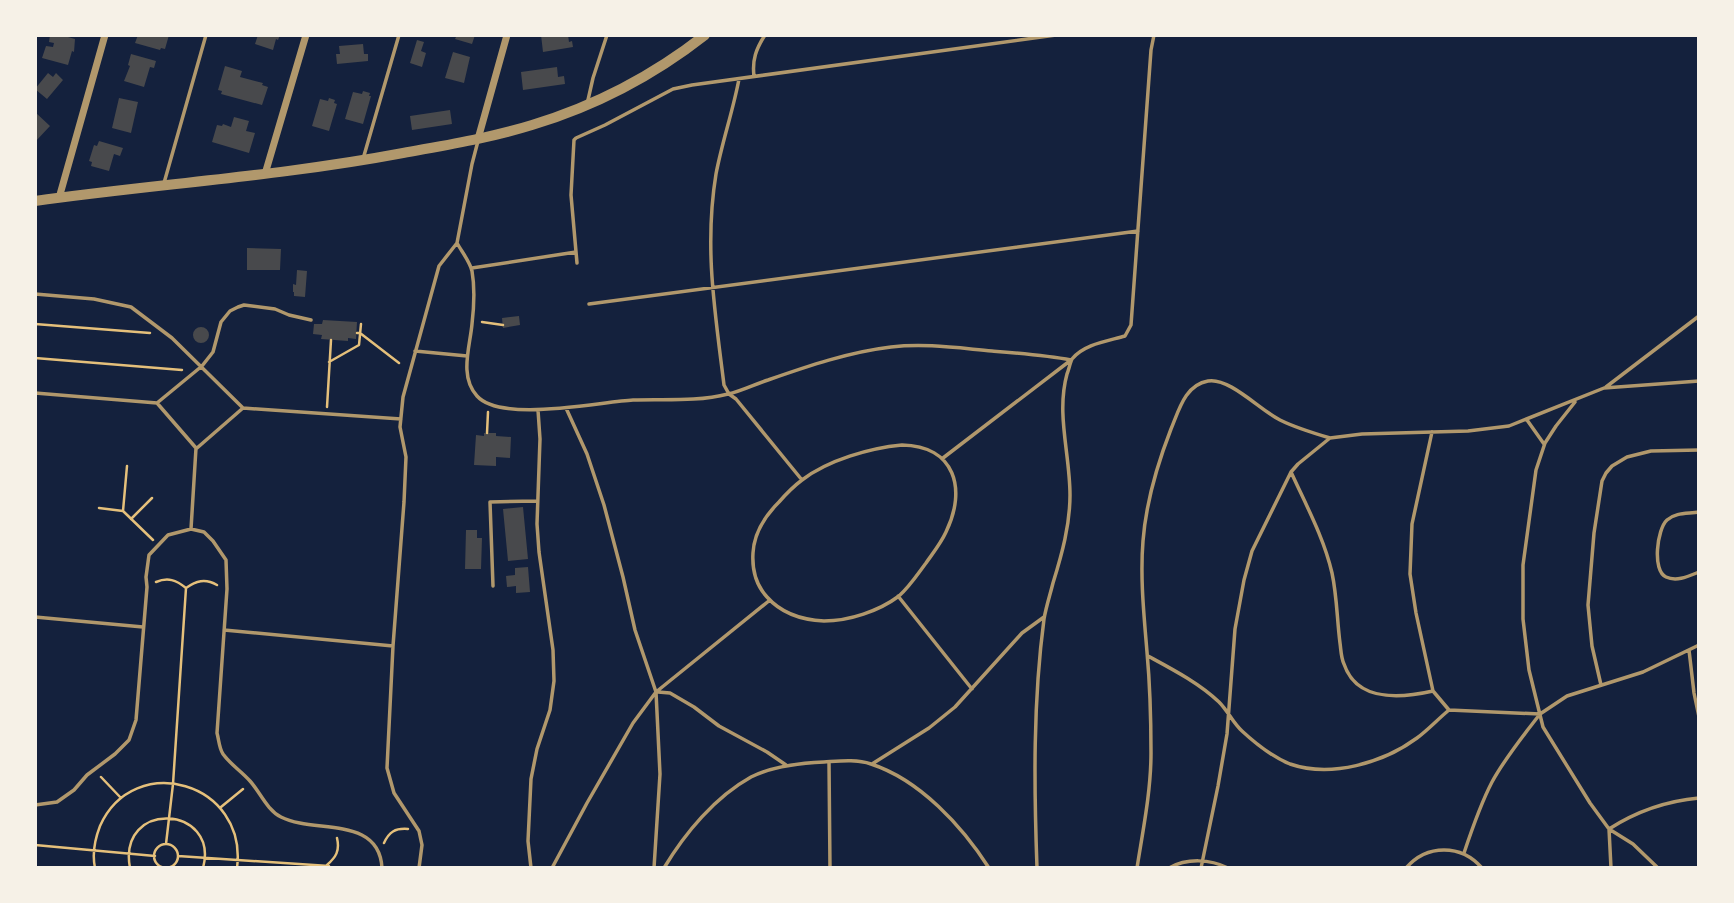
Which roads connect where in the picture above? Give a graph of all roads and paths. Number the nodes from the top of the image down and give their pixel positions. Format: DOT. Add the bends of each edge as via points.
graph roads {
  1 [pos="105,35"];
  2 [pos="206,35"];
  3 [pos="306,35"];
  4 [pos="399,35"];
  5 [pos="507,35"];
  6 [pos="607,35"];
  7 [pos="705,35"];
  8 [pos="765,35"];
  9 [pos="1056,35"];
  10 [pos="1154,35"];
  11 [pos="754,76"];
  12 [pos="739,79"];
  13 [pos="587,104"];
  14 [pos="478,139"];
  15 [pos="362,161"];
  16 [pos="265,174"];
  17 [pos="163,185"];
  18 [pos="59,198"];
  19 [pos="35,201"];
  20 [pos="1138,231"];
  21 [pos="457,243"];
  22 [pos="576,252"];
  23 [pos="577,263"];
  24 [pos="472,268"];
  25 [pos="712,289"];
  26 [pos="35,294"];
  27 [pos="589,304"];
  28 [pos="1699,316"];
  29 [pos="311,320"];
  30 [pos="473,321"];
  31 [pos="35,324"];
  32 [pos="361,324"];
  33 [pos="503,325"];
  34 [pos="358,333"];
  35 [pos="166,334"];
  36 [pos="331,340"];
  37 [pos="415,351"];
  38 [pos="467,356"];
  39 [pos="35,358"];
  40 [pos="1071,360"];
  41 [pos="329,362"];
  42 [pos="399,363"];
  43 [pos="202,366"];
  44 [pos="197,371"];
  45 [pos="1699,381"];
  46 [pos="1604,388"];
  47 [pos="35,393"];
  48 [pos="729,394"];
  49 [pos="1577,400"];
  50 [pos="157,403"];
  51 [pos="488,405"];
  52 [pos="243,408"];
  53 [pos="566,408"];
  54 [pos="538,410"];
  55 [pos="326,414"];
  56 [pos="401,419"];
  57 [pos="1527,420"];
  58 [pos="1432,432"];
  59 [pos="487,433"];
  60 [pos="1330,438"];
  61 [pos="1544,445"];
  62 [pos="196,449"];
  63 [pos="1699,450"];
  64 [pos="943,458"];
  65 [pos="127,466"];
  66 [pos="1291,472"];
  67 [pos="802,480"];
  68 [pos="152,498"];
  69 [pos="537,500"];
  70 [pos="99,508"];
  71 [pos="123,511"];
  72 [pos="1699,512"];
  73 [pos="131,519"];
  74 [pos="191,529"];
  75 [pos="158,545"];
  76 [pos="1699,572"];
  77 [pos="493,586"];
  78 [pos="147,587"];
  79 [pos="186,588"];
  80 [pos="227,589"];
  81 [pos="898,596"];
  82 [pos="770,600"];
  83 [pos="35,617"];
  84 [pos="1044,617"];
  85 [pos="142,627"];
  86 [pos="224,630"];
  87 [pos="1699,645"];
  88 [pos="393,646"];
  89 [pos="1689,650"];
  90 [pos="1148,656"];
  91 [pos="1601,685"];
  92 [pos="972,689"];
  93 [pos="1433,691"];
  94 [pos="656,692"];
  95 [pos="1449,710"];
  96 [pos="1229,713"];
  97 [pos="1539,715"];
  98 [pos="1699,717"];
  99 [pos="829,761"];
  100 [pos="872,764"];
  101 [pos="786,765"];
  102 [pos="94,769"];
  103 [pos="251,783"];
  104 [pos="173,784"];
  105 [pos="1699,798"];
  106 [pos="121,799"];
  107 [pos="35,805"];
  108 [pos="220,807"];
  109 [pos="169,817"];
  110 [pos="330,827"];
  111 [pos="1609,828"];
  112 [pos="419,831"];
  113 [pos="166,844"];
  114 [pos="35,845"];
  115 [pos="94,850"];
  116 [pos="129,853"];
  117 [pos="379,853"];
  118 [pos="1464,853"];
  119 [pos="155,856"];
  120 [pos="178,856"];
  121 [pos="205,858"];
  122 [pos="238,861"];
  123 [pos="1202,861"];
  124 [pos="330,867"];
  125 [pos="95,868"];
  126 [pos="130,868"];
  127 [pos="203,868"];
  128 [pos="237,868"];
  129 [pos="382,868"];
  130 [pos="419,868"];
  131 [pos="531,868"];
  132 [pos="552,868"];
  133 [pos="654,868"];
  134 [pos="664,868"];
  135 [pos="830,868"];
  136 [pos="989,868"];
  137 [pos="1037,868"];
  138 [pos="1137,868"];
  139 [pos="1169,868"];
  140 [pos="1201,868"];
  141 [pos="1228,868"];
  142 [pos="1406,868"];
  143 [pos="1482,868"];
  144 [pos="1611,868"];
  145 [pos="1658,868"];
  1 -- 18 [label="street"];
  2 -- 17 [label="lane"];
  3 -- 16 [label="street"];
  4 -- 15 [label="lane"];
  5 -- 14 [label="street"];
  6 -- 13 [label="lane"];
  7 -- 13 [label="street" via="628,86"];
  8 -- 11 [label="lane" via="753,60"];
  9 -- 11 [label="lane"];
  10 -- 20 [label="lane"];
  11 -- 12 [label="lane"];
  12 -- 22 [label="lane" via="673,89 576,138 571,195"];
  12 -- 25 [label="lane" via="715,184"];
  13 -- 14 [label="street"];
  14 -- 15 [label="street"];
  14 -- 21 [label="lane"];
  15 -- 16 [label="street"];
  16 -- 17 [label="street"];
  17 -- 18 [label="street"];
  18 -- 19 [label="street"];
  20 -- 25 [label="lane"];
  20 -- 40 [label="lane" via="1131,325 1125,336 1089,346"];
  21 -- 24 [label="lane"];
  21 -- 37 [label="lane" via="439,266"];
  22 -- 23 [label="lane"];
  22 -- 24 [label="lane"];
  24 -- 30 [label="lane"];
  25 -- 27 [label="lane"];
  25 -- 48 [label="lane"];
  26 -- 35 [label="lane" via="131,307"];
  28 -- 46 [label="lane"];
  29 -- 43 [label="lane" via="244,304 221,322 213,352"];
  30 -- 33 [label="path"];
  30 -- 38 [label="lane"];
  31 -- 35 [label="path"];
  32 -- 34 [label="path"];
  34 -- 41 [label="path" via="359,345"];
  34 -- 42 [label="path"];
  35 -- 43 [label="lane"];
  36 -- 41 [label="path"];
  37 -- 38 [label="lane"];
  37 -- 56 [label="lane"];
  38 -- 51 [label="lane" via="469,381"];
  39 -- 44 [label="path"];
  40 -- 48 [label="lane" via="934,345 888,347 805,367"];
  40 -- 64 [label="lane"];
  40 -- 84 [label="lane" via="1063,416 1069,468 1068,524"];
  41 -- 55 [label="path"];
  43 -- 44 [label="lane"];
  43 -- 52 [label="lane"];
  44 -- 50 [label="lane"];
  45 -- 46 [label="lane"];
  46 -- 49 [label="lane"];
  47 -- 50 [label="lane"];
  48 -- 53 [label="lane"];
  48 -- 67 [label="lane"];
  49 -- 57 [label="lane"];
  49 -- 61 [label="lane"];
  50 -- 62 [label="lane"];
  51 -- 54 [label="lane"];
  51 -- 59 [label="path"];
  52 -- 55 [label="lane"];
  52 -- 62 [label="lane"];
  53 -- 54 [label="lane"];
  53 -- 94 [label="lane" via="604,505 635,630"];
  54 -- 69 [label="lane"];
  55 -- 56 [label="lane"];
  56 -- 88 [label="lane" via="406,457"];
  57 -- 58 [label="lane" via="1476,431"];
  57 -- 61 [label="lane"];
  58 -- 60 [label="lane"];
  58 -- 93 [label="lane" via="1412,524 1409,567"];
  60 -- 66 [label="lane"];
  60 -- 90 [label="lane" via="1278,419 1222,381 1206,381 1189,391 1158,466 1147,510 1142,564"];
  61 -- 97 [label="lane" via="1525,545 1522,611"];
  62 -- 74 [label="lane"];
  63 -- 91 [label="lane" via="1633,455 1615,463 1603,477 1588,605"];
  64 -- 67 [label="lane" via="920,447 882,447"];
  64 -- 81 [label="lane" via="955,485 952,517 911,585"];
  65 -- 71 [label="path"];
  66 -- 93 [label="lane" via="1327,553 1347,672 1361,687 1381,695"];
  66 -- 96 [label="lane" via="1246,570 1235,629"];
  67 -- 82 [label="lane" via="765,518 754,545 754,573"];
  68 -- 73 [label="path"];
  69 -- 77 [label="lane" via="490,502"];
  69 -- 131 [label="lane" via="554,681 531,779"];
  70 -- 71 [label="path"];
  71 -- 73 [label="path"];
  72 -- 76 [label="lane" via="1666,521 1657,551 1660,570 1667,578"];
  73 -- 75 [label="path"];
  74 -- 75 [label="lane" via="168,535"];
  74 -- 80 [label="lane" via="204,532 226,559"];
  75 -- 78 [label="lane" via="149,555"];
  78 -- 79 [label="path" via="165,579"];
  78 -- 85 [label="lane"];
  79 -- 80 [label="path" via="204,581"];
  79 -- 104 [label="path"];
  80 -- 86 [label="lane"];
  81 -- 82 [label="lane" via="870,611 831,621 788,614"];
  81 -- 92 [label="lane"];
  82 -- 94 [label="lane"];
  83 -- 85 [label="lane"];
  84 -- 92 [label="lane" via="1022,632"];
  84 -- 137 [label="lane" via="1034,746"];
  85 -- 102 [label="lane" via="136,720 129,740"];
  86 -- 88 [label="lane"];
  86 -- 103 [label="lane" via="217,733 221,752"];
  87 -- 89 [label="lane"];
  88 -- 112 [label="lane" via="387,768 394,793"];
  89 -- 91 [label="lane" via="1632,677"];
  89 -- 98 [label="lane"];
  90 -- 96 [label="lane" via="1197,685"];
  90 -- 138 [label="lane" via="1151,768"];
  91 -- 97 [label="lane" via="1563,698"];
  92 -- 100 [label="lane" via="929,728"];
  93 -- 95 [label="lane"];
  94 -- 101 [label="lane" via="670,692"];
  94 -- 132 [label="lane" via="633,723"];
  94 -- 133 [label="lane" via="660,774"];
  95 -- 96 [label="lane" via="1418,737 1386,755 1363,764 1323,769 1293,765 1276,757 1240,729"];
  95 -- 97 [label="lane"];
  96 -- 123 [label="lane"];
  97 -- 111 [label="lane" via="1547,735"];
  97 -- 118 [label="lane" via="1492,783"];
  99 -- 100 [label="lane"];
  99 -- 101 [label="lane"];
  99 -- 135 [label="lane"];
  100 -- 136 [label="lane" via="934,804 962,831"];
  101 -- 134 [label="lane" via="753,776 718,800"];
  102 -- 106 [label="path"];
  102 -- 107 [label="lane" via="57,802"];
  103 -- 108 [label="path"];
  103 -- 110 [label="lane" via="278,816"];
  104 -- 106 [label="path" via="142,787"];
  104 -- 108 [label="path" via="195,789"];
  104 -- 109 [label="path"];
  105 -- 111 [label="lane" via="1654,807"];
  106 -- 115 [label="path" via="103,820"];
  108 -- 122 [label="path" via="234,831"];
  109 -- 113 [label="path"];
  109 -- 116 [label="path" via="141,828"];
  109 -- 121 [label="path" via="198,833"];
  110 -- 117 [label="lane" via="365,836"];
  110 -- 124 [label="path" via="339,848 327,865"];
  111 -- 144 [label="lane"];
  111 -- 145 [label="lane"];
  112 -- 117 [label="path" via="393,830"];
  112 -- 130 [label="lane"];
  113 -- 119 [label="path"];
  113 -- 120 [label="path" via="175,848"];
  114 -- 115 [label="path"];
  115 -- 116 [label="path"];
  115 -- 125 [label="path"];
  116 -- 119 [label="path"];
  116 -- 126 [label="path"];
  117 -- 129 [label="lane"];
  118 -- 142 [label="lane" via="1433,851"];
  118 -- 143 [label="lane"];
  119 -- 120 [label="path" via="166,868 176,863"];
  120 -- 121 [label="path"];
  121 -- 122 [label="path"];
  121 -- 127 [label="path"];
  122 -- 124 [label="path"];
  122 -- 128 [label="path"];
  123 -- 139 [label="lane"];
  123 -- 140 [label="lane"];
  123 -- 141 [label="lane"];
}
